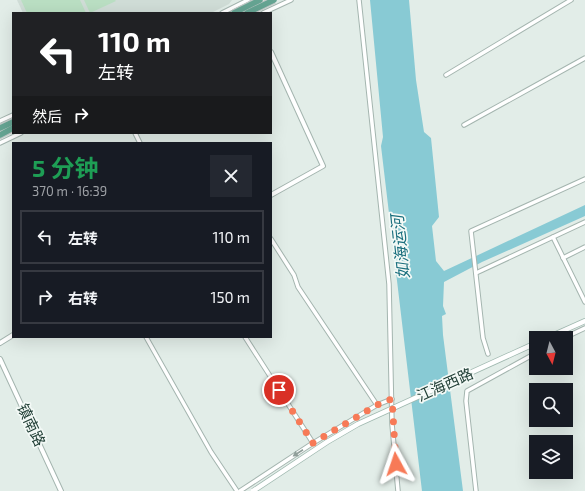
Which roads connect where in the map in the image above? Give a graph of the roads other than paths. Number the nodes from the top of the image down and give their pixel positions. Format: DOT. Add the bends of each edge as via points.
graph roads {
  1 [pos="248,0"];
  2 [pos="253,0"];
  3 [pos="260,0"];
  4 [pos="274,0"];
  5 [pos="291,0"];
  6 [pos="359,0"];
  7 [pos="571,0"];
  8 [pos="224,12"];
  9 [pos="236,12"];
  10 [pos="249,12"];
  11 [pos="254,12"];
  12 [pos="265,12"];
  13 [pos="272,54"];
  14 [pos="585,58"];
  15 [pos="446,75"];
  16 [pos="12,115"];
  17 [pos="0,121"];
  18 [pos="12,122"];
  19 [pos="464,125"];
  20 [pos="0,128"];
  21 [pos="12,129"];
  22 [pos="19,134"];
  23 [pos="0,135"];
  24 [pos="0,143"];
  25 [pos="585,179"];
  26 [pos="272,194"];
  27 [pos="585,222"];
  28 [pos="553,237"];
  29 [pos="272,241"];
  30 [pos="585,247"];
  31 [pos="563,258"];
  32 [pos="476,273"];
  33 [pos="585,302"];
  34 [pos="585,321"];
  35 [pos="585,328"];
  36 [pos="563,331"];
  37 [pos="573,334"];
  38 [pos="12,337"];
  39 [pos="147,338"];
  40 [pos="246,338"];
  41 [pos="0,343"];
  42 [pos="529,346"];
  43 [pos="488,354"];
  44 [pos="529,357"];
  45 [pos="0,359"];
  46 [pos="392,399"];
  47 [pos="377,405"];
  48 [pos="313,443"];
  49 [pos="61,491"];
  50 [pos="236,491"];
  51 [pos="240,491"];
  52 [pos="253,491"];
  53 [pos="398,491"];
  54 [pos="476,491"];
  1 -- 8 [label="street"];
  2 -- 11 [label="street"];
  3 -- 9 [label="main road, bridge"];
  4 -- 10 [label="main road, bridge"];
  5 -- 12 [label="street"];
  6 -- 46 [label="street" via="390,284"];
  7 -- 15 [label="street"];
  13 -- 26 [label="street" via="324,166"];
  14 -- 19 [label="street"];
  16 -- 17 [label="street"];
  18 -- 20 [label="main road"];
  21 -- 23 [label="main road"];
  22 -- 24 [label="street"];
  25 -- 32 [label="street" via="471,231"];
  27 -- 28 [label="street"];
  28 -- 31 [label="street"];
  28 -- 32 [label="street"];
  29 -- 47 [label="street" via="298,286"];
  30 -- 31 [label="street"];
  31 -- 33 [label="street"];
  32 -- 43 [label="street" via="482,338"];
  34 -- 36 [label="main road"];
  35 -- 37 [label="street"];
  38 -- 41 [label="street"];
  39 -- 50 [label="street"];
  40 -- 48 [label="street"];
  42 -- 52 [label="main road, 江海西路, bridge" via="358,424"];
  44 -- 54 [label="street" via="467,391"];
  45 -- 49 [label="street, 镇南路"];
  46 -- 47 [label="street"];
  46 -- 53 [label="street"];
  47 -- 48 [label="street"];
  48 -- 51 [label="street, one-way"];
}
